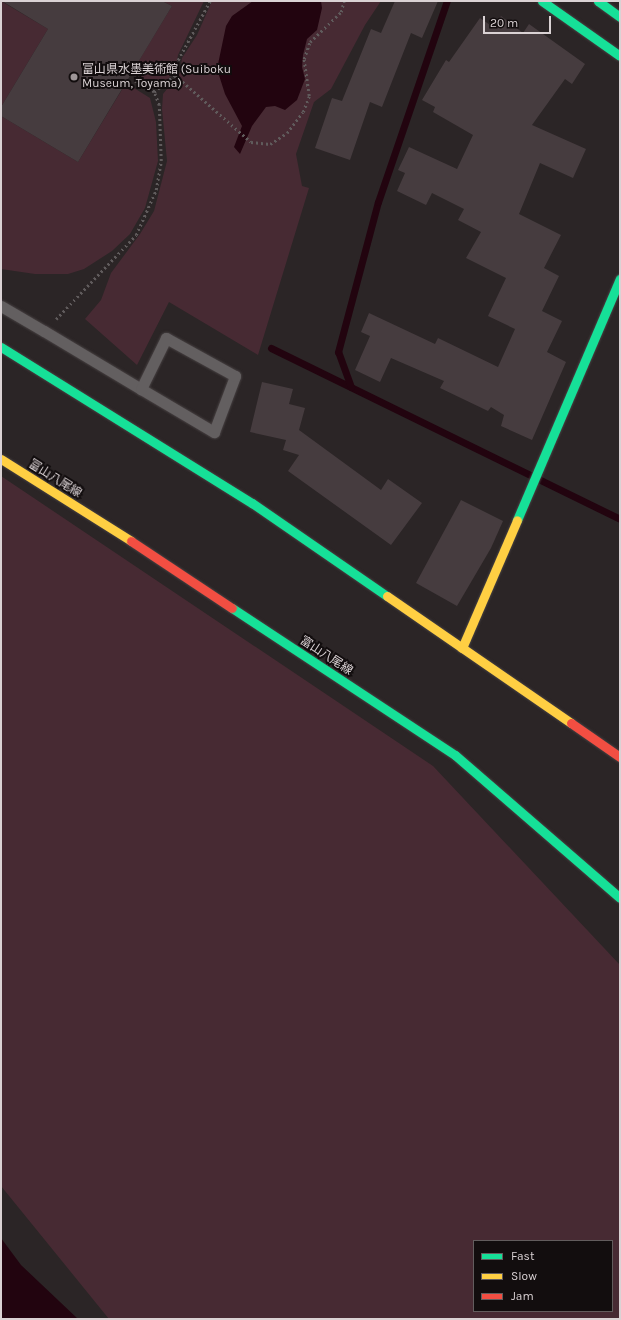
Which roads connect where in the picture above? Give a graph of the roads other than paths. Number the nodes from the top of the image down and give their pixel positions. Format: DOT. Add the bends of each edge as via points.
graph roads {
  1 [pos="542,1"];
  2 [pos="598,1"];
  3 [pos="620,17"];
  4 [pos="620,56"];
  5 [pos="620,279"];
  6 [pos="1,306"];
  7 [pos="1,347"];
  8 [pos="141,389"];
  9 [pos="1,459"];
  10 [pos="462,648"];
  11 [pos="620,757"];
  12 [pos="620,898"];
  1 -- 4 [label="street"];
  2 -- 3 [label="street"];
  5 -- 10 [label="street"];
  6 -- 8 [label="lane"];
  7 -- 10 [label="street" via="252,503"];
  8 -- 8 [label="lane" via="214,432 235,376 166,338"];
  9 -- 12 [label="street, 富山八尾線" via="132,542 455,755"];
  10 -- 11 [label="street"];
}
